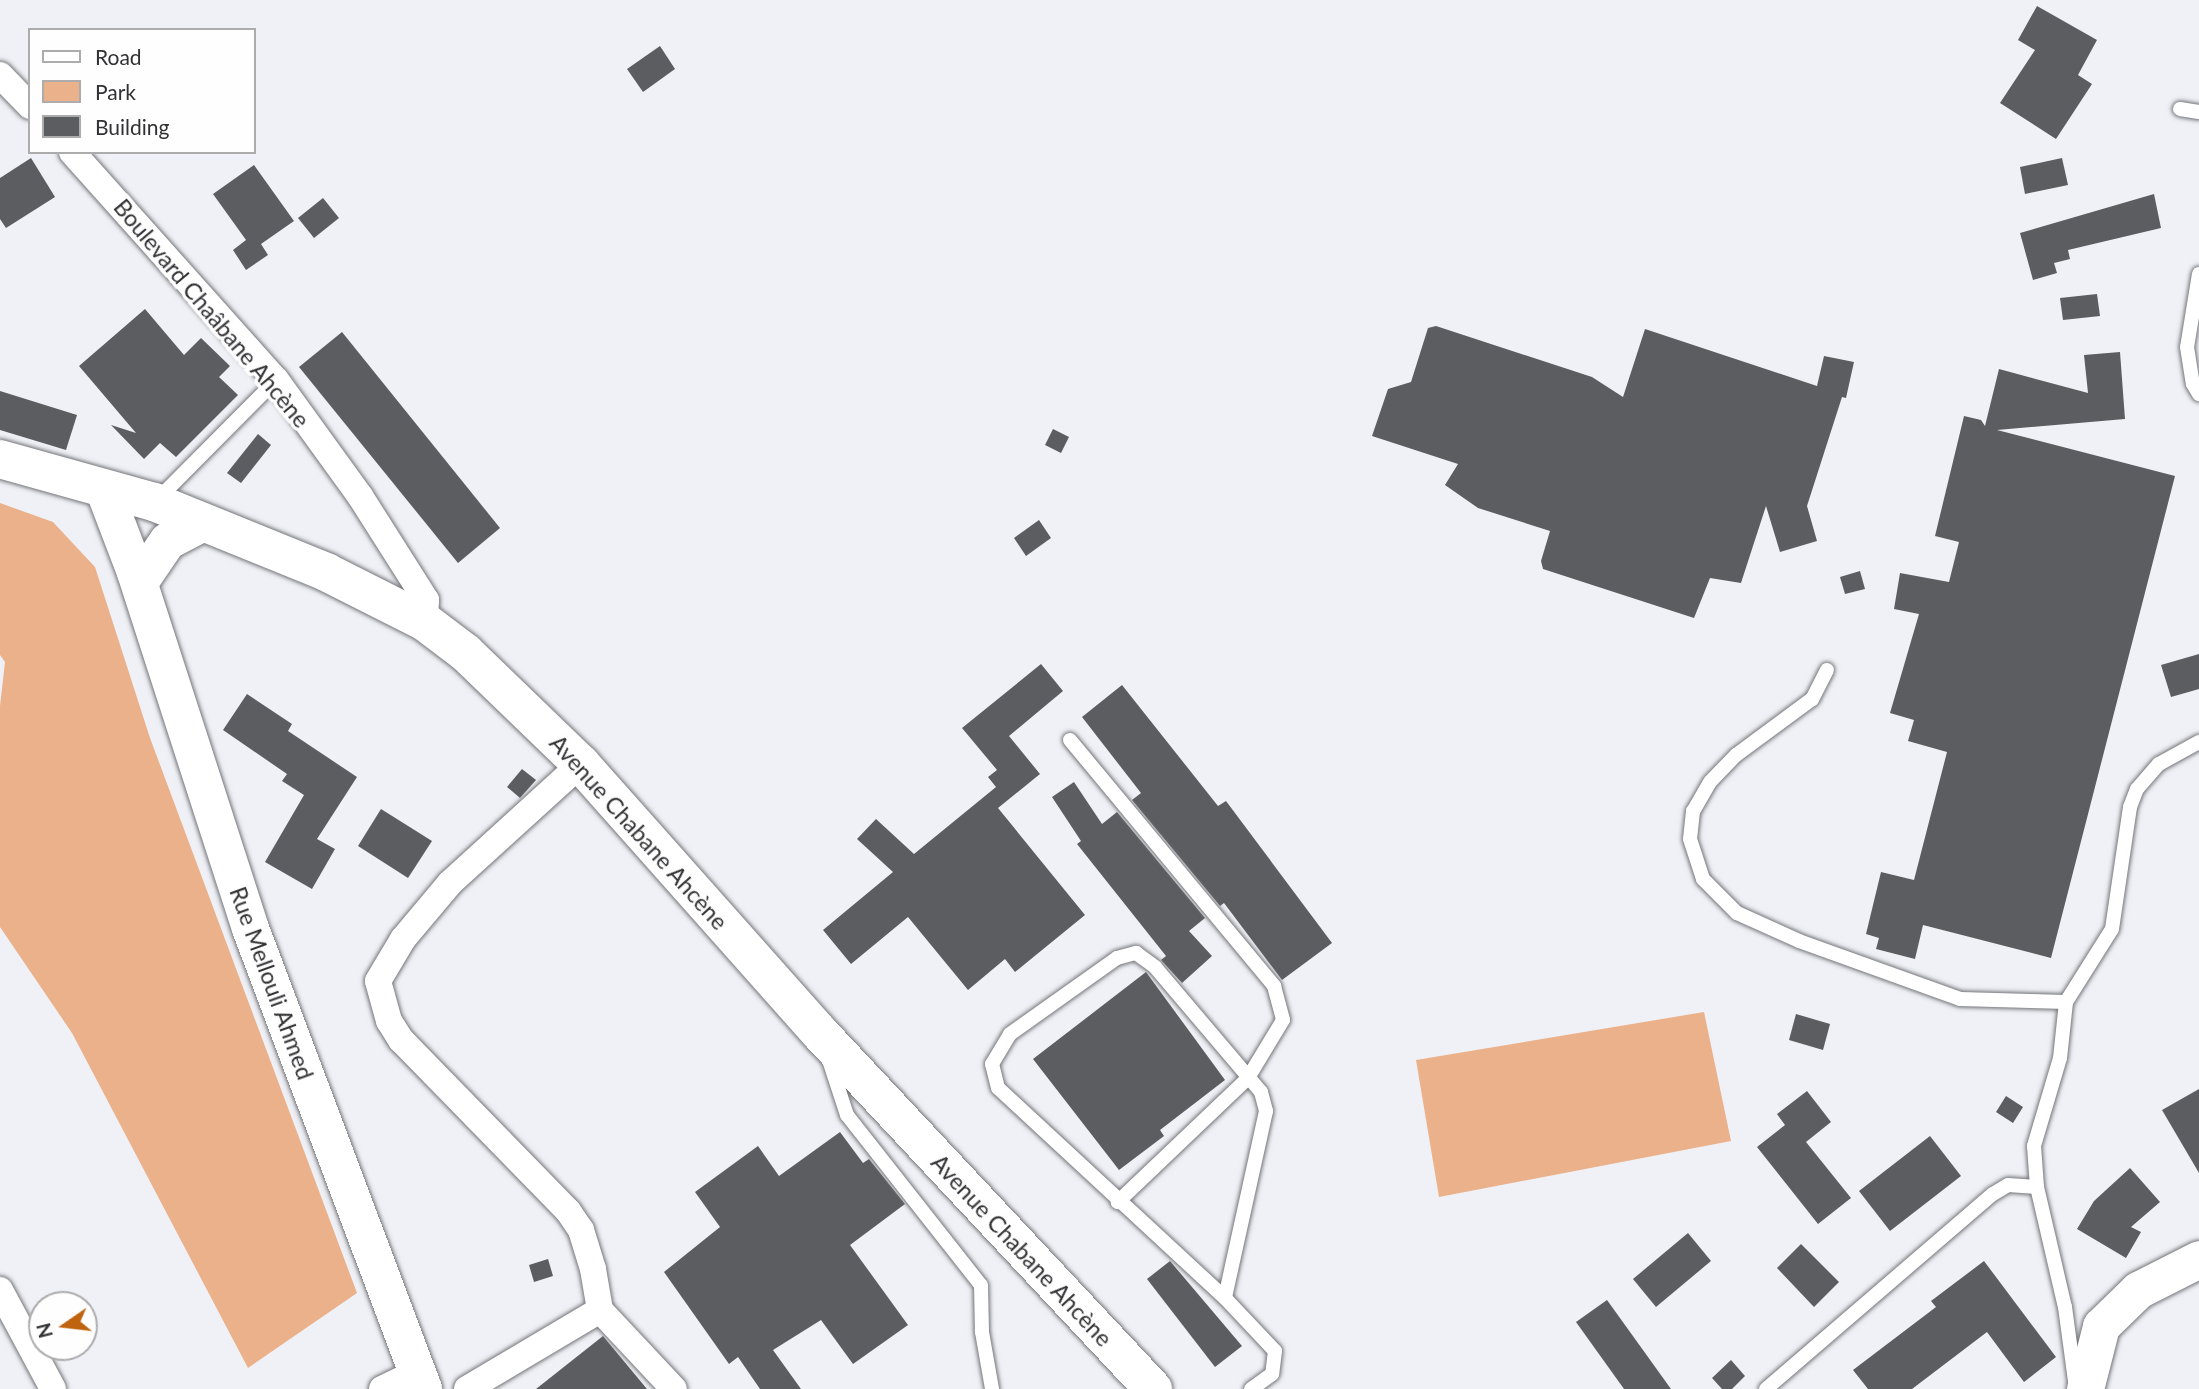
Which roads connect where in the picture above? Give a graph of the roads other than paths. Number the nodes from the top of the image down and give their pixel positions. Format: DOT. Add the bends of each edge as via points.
graph roads {
  1 [pos="0,75"];
  2 [pos="28,104"];
  3 [pos="2180,109"];
  4 [pos="2199,112"];
  5 [pos="74,154"];
  6 [pos="2199,274"];
  7 [pos="276,380"];
  8 [pos="2199,394"];
  9 [pos="0,458"];
  10 [pos="88,484"];
  11 [pos="154,502"];
  12 [pos="203,522"];
  13 [pos="137,577"];
  14 [pos="425,622"];
  15 [pos="1827,670"];
  16 [pos="1070,740"];
  17 [pos="2199,742"];
  18 [pos="581,764"];
  19 [pos="2066,1002"];
  20 [pos="820,1032"];
  21 [pos="1248,1078"];
  22 [pos="2037,1187"];
  23 [pos="1118,1202"];
  24 [pos="2199,1259"];
  25 [pos="0,1290"];
  26 [pos="1225,1298"];
  27 [pos="600,1310"];
  28 [pos="420,1380"];
  29 [pos="54,1389"];
  30 [pos="382,1389"];
  31 [pos="467,1389"];
  32 [pos="674,1389"];
  33 [pos="992,1389"];
  34 [pos="1153,1389"];
  35 [pos="1251,1389"];
  36 [pos="1766,1389"];
  37 [pos="2076,1389"];
  38 [pos="2085,1389"];
  1 -- 2 [label="street"];
  3 -- 4 [label="lane"];
  5 -- 7 [label="street, Boulevard Chaâbane Ahcène"];
  6 -- 8 [label="lane" via="2187,347"];
  7 -- 11 [label="lane"];
  7 -- 14 [label="street, Boulevard Chaâbane Ahcène" via="360,496 426,600"];
  9 -- 10 [label="main road, Avenue Chabane Ahcène"];
  10 -- 11 [label="main road, Avenue Chabane Ahcène"];
  10 -- 13 [label="street, Rue Mellouli Ahmed"];
  11 -- 12 [label="main road, Avenue Chabane Ahcène"];
  11 -- 13 [label="street" via="148,512"];
  12 -- 13 [label="street" via="167,541"];
  12 -- 14 [label="main road, Avenue Chabane Ahcène" via="326,572"];
  13 -- 28 [label="street, Rue Mellouli Ahmed" via="250,928"];
  14 -- 18 [label="main road, Avenue Chabane Ahcène" via="466,653"];
  15 -- 19 [label="lane" via="1812,699 1736,755 1710,782 1693,811 1690,839 1703,879 1749,919 1960,999"];
  16 -- 21 [label="lane" via="1274,986 1283,1020"];
  17 -- 19 [label="lane" via="2159,764 2137,789 2130,807 2112,929"];
  18 -- 20 [label="main road, Avenue Chabane Ahcène"];
  18 -- 27 [label="street" via="450,883 403,939 378,981 388,1021 401,1040 568,1211 581,1230"];
  19 -- 22 [label="lane" via="2060,1058 2034,1146"];
  20 -- 33 [label="lane" via="847,1115 981,1285 982,1332"];
  20 -- 34 [label="main road, Avenue Chabane Ahcène"];
  21 -- 23 [label="lane"];
  21 -- 23 [label="lane" via="1154,967 1136,953 1117,958 1010,1034 992,1064 998,1088"];
  21 -- 26 [label="lane" via="1261,1092 1266,1111"];
  22 -- 36 [label="lane" via="2008,1185 1993,1194"];
  22 -- 37 [label="lane" via="2066,1307"];
  23 -- 26 [label="lane"];
  24 -- 38 [label="street" via="2138,1290 2101,1326"];
  25 -- 29 [label="street"];
  26 -- 35 [label="lane" via="1275,1350 1272,1374"];
  27 -- 31 [label="street"];
  27 -- 32 [label="street"];
  28 -- 30 [label="street"];
}
